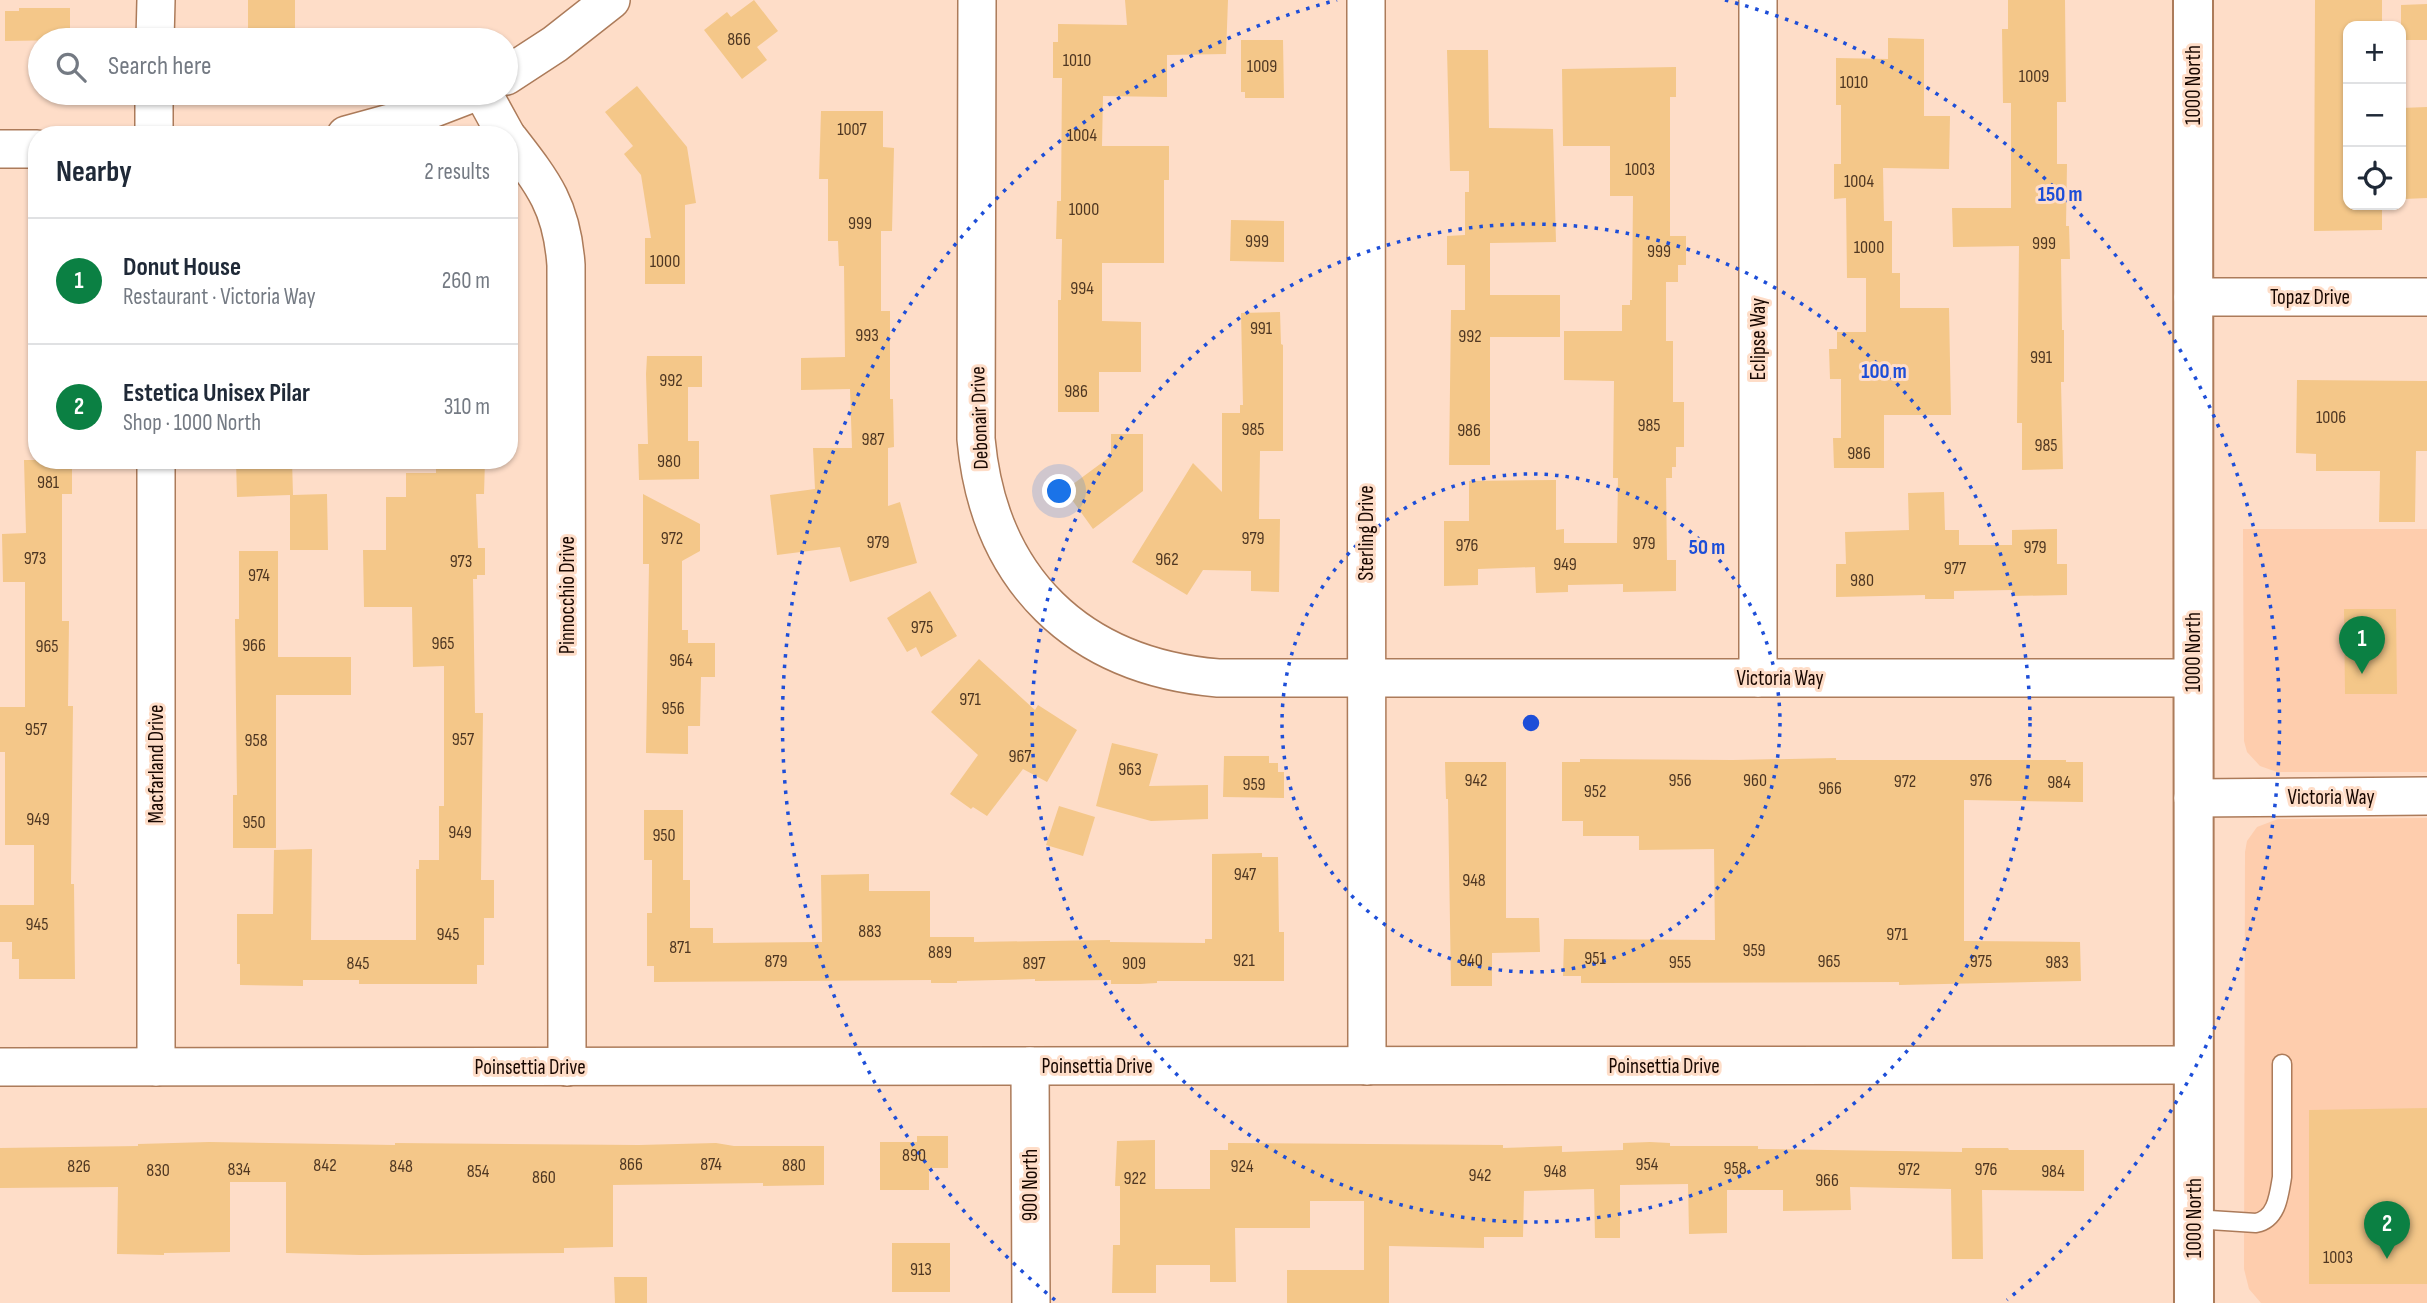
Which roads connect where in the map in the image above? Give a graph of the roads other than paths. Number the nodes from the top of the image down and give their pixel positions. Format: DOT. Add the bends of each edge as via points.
graph roads {
  1 [pos="156,0"];
  2 [pos="611,0"];
  3 [pos="977,0"];
  4 [pos="1366,0"];
  5 [pos="1758,0"];
  6 [pos="2193,0"];
  7 [pos="155,28"];
  8 [pos="518,68"];
  9 [pos="154,105"];
  10 [pos="442,105"];
  11 [pos="490,105"];
  12 [pos="154,126"];
  13 [pos="378,126"];
  14 [pos="502,126"];
  15 [pos="0,149"];
  16 [pos="28,149"];
  17 [pos="518,150"];
  18 [pos="2427,297"];
  19 [pos="2193,298"];
  20 [pos="156,469"];
  21 [pos="1367,678"];
  22 [pos="1758,678"];
  23 [pos="2193,678"];
  24 [pos="2427,796"];
  25 [pos="2193,797"];
  26 [pos="2281,1064"];
  27 [pos="2193,1065"];
  28 [pos="567,1066"];
  29 [pos="1030,1066"];
  30 [pos="1367,1066"];
  31 [pos="0,1067"];
  32 [pos="156,1067"];
  33 [pos="2194,1219"];
  34 [pos="1031,1303"];
  35 [pos="2194,1303"];
  1 -- 7 [label="street"];
  2 -- 8 [label="street"];
  3 -- 21 [label="street, Debonair Drive" via="976,439 988,509 1004,546 1023,578 1051,609 1091,640 1148,667 1218,678"];
  4 -- 21 [label="street, Sterling Drive"];
  5 -- 22 [label="street, Eclipse Way"];
  6 -- 19 [label="street, 1000 North"];
  9 -- 12 [label="street"];
  10 -- 13 [label="street"];
  11 -- 14 [label="street, Pinnocchio Drive"];
  15 -- 16 [label="street"];
  17 -- 28 [label="street, Pinnocchio Drive" via="557,211 566,265"];
  18 -- 19 [label="street, Topaz Drive"];
  19 -- 23 [label="street, 1000 North"];
  20 -- 32 [label="street, Macfarland Drive"];
  21 -- 22 [label="street, Victoria Way"];
  21 -- 30 [label="street, Sterling Drive"];
  22 -- 23 [label="street, Victoria Way"];
  23 -- 25 [label="street, 1000 North"];
  24 -- 25 [label="street, Victoria Way"];
  25 -- 27 [label="street, 1000 North"];
  26 -- 33 [label="lane" via="2281,1177 2272,1214 2256,1223"];
  27 -- 30 [label="street, Poinsettia Drive"];
  27 -- 33 [label="street, 1000 North"];
  28 -- 29 [label="street, Poinsettia Drive"];
  28 -- 32 [label="street, Poinsettia Drive"];
  29 -- 30 [label="street, Poinsettia Drive"];
  29 -- 34 [label="street, 900 North"];
  31 -- 32 [label="street, Poinsettia Drive"];
  33 -- 35 [label="street, 1000 North"];
}
